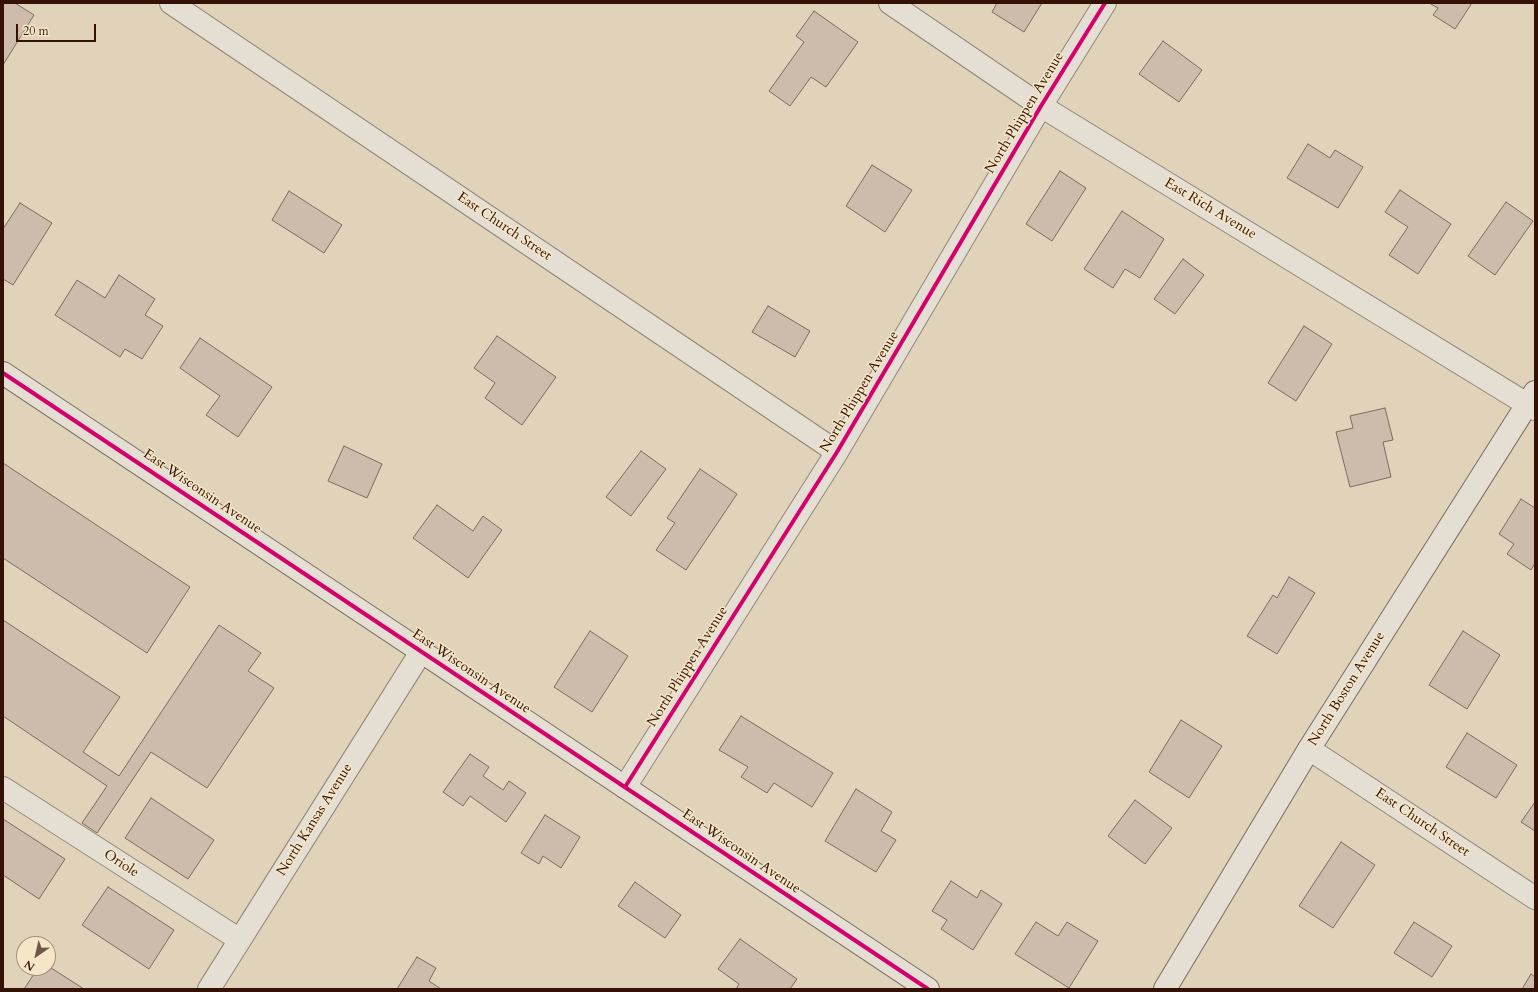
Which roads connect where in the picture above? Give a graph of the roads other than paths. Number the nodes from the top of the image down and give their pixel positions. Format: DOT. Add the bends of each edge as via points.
graph roads {
  1 [pos="171,3"];
  2 [pos="890,3"];
  3 [pos="1106,3"];
  4 [pos="1041,106"];
  5 [pos="3,373"];
  6 [pos="1533,401"];
  7 [pos="837,452"];
  8 [pos="421,652"];
  9 [pos="1309,749"];
  10 [pos="3,788"];
  11 [pos="625,788"];
  12 [pos="1535,898"];
  13 [pos="240,940"];
  14 [pos="210,989"];
  15 [pos="928,989"];
  16 [pos="1165,989"];
  1 -- 7 [label="street, East Church Street"];
  2 -- 4 [label="street, East Rich Avenue"];
  3 -- 4 [label="street, North Phippen Avenue"];
  4 -- 6 [label="street, East Rich Avenue"];
  4 -- 7 [label="street, North Phippen Avenue"];
  5 -- 8 [label="street, East Wisconsin Avenue"];
  6 -- 9 [label="street, North Boston Avenue"];
  7 -- 11 [label="street, North Phippen Avenue"];
  8 -- 11 [label="street, East Wisconsin Avenue"];
  8 -- 13 [label="street, North Kansas Avenue"];
  9 -- 12 [label="street, East Church Street"];
  9 -- 16 [label="street, North Boston Avenue"];
  10 -- 13 [label="street, Oriole"];
  11 -- 15 [label="street, East Wisconsin Avenue"];
  13 -- 14 [label="street, North Kansas Avenue"];
}
